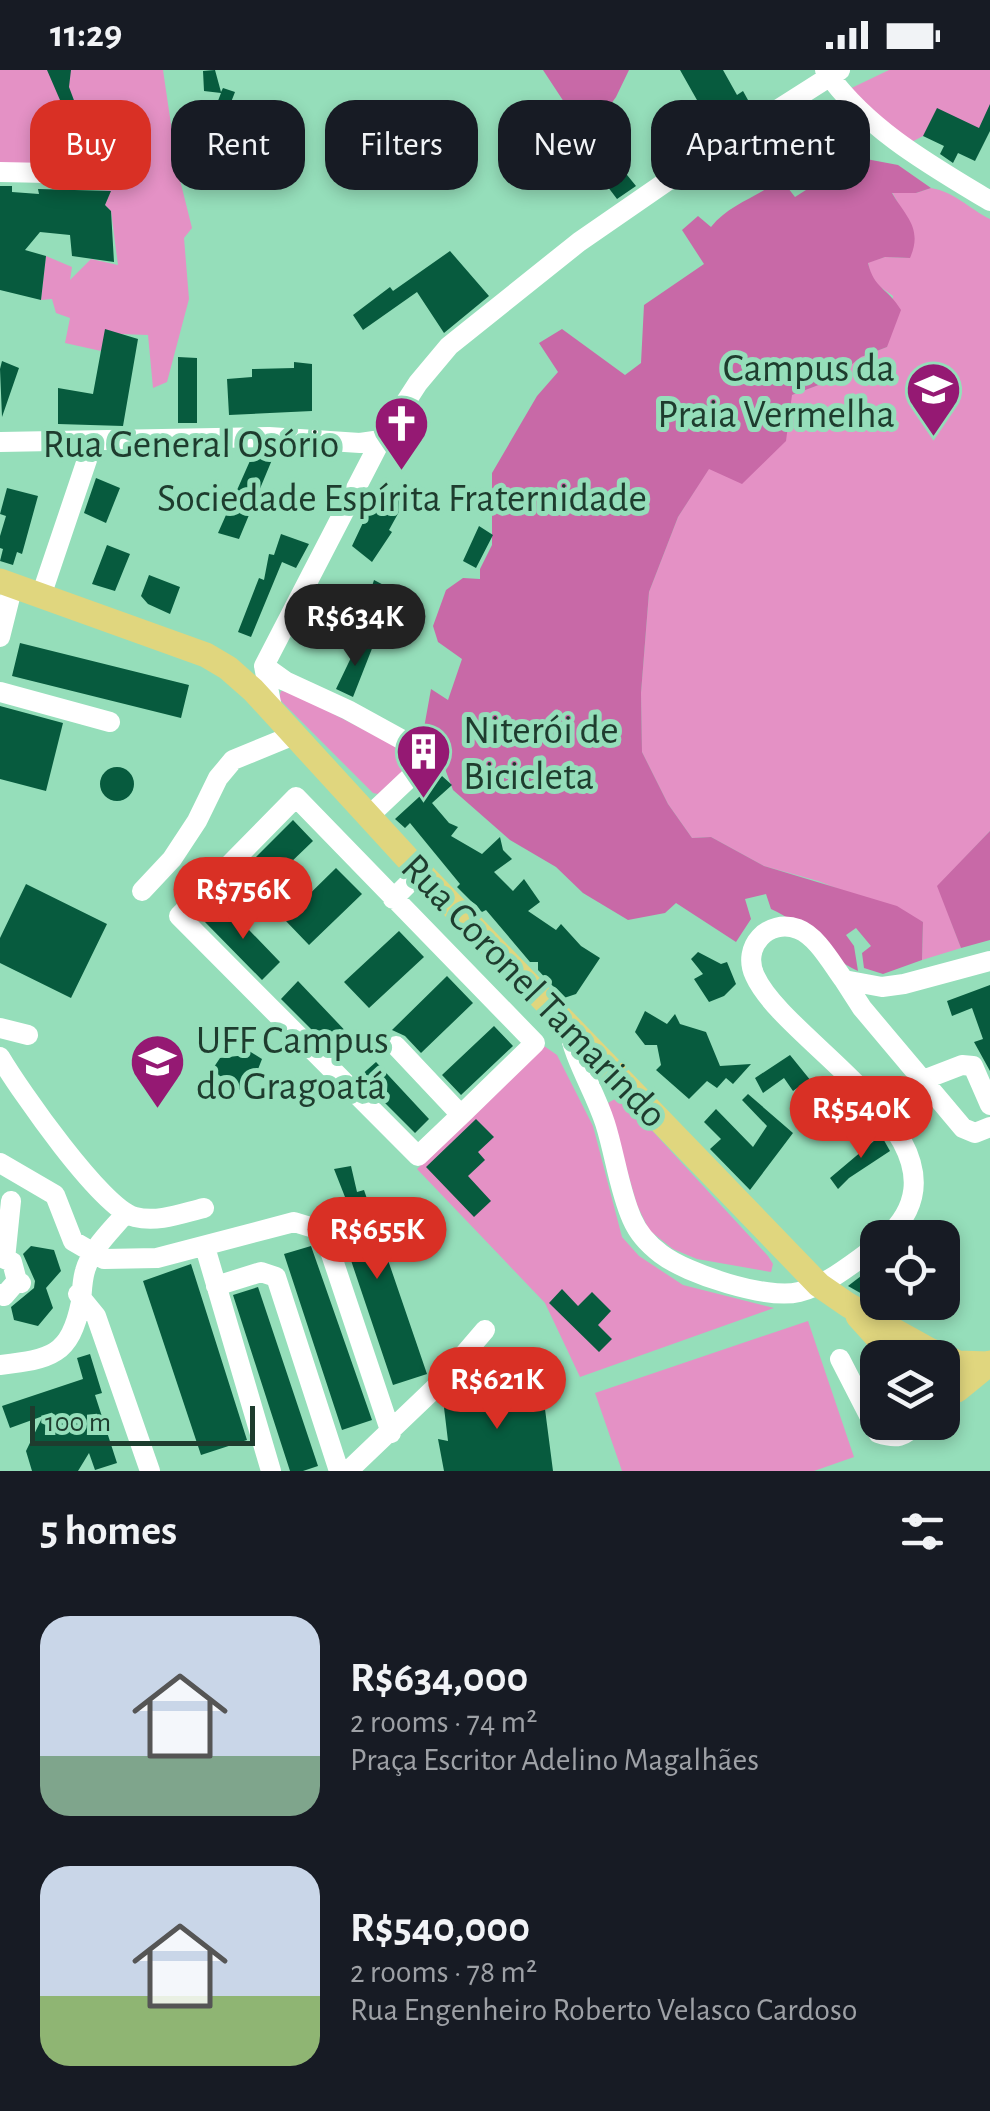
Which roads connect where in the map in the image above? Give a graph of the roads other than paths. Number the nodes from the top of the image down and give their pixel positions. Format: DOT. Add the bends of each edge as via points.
graph roads {
  1 [pos="831,72"];
  2 [pos="0,172"];
  3 [pos="30,173"];
  4 [pos="990,201"];
  5 [pos="0,442"];
  6 [pos="93,442"];
  7 [pos="365,452"];
  8 [pos="7,583"];
  9 [pos="41,596"];
  10 [pos="0,637"];
  11 [pos="264,666"];
  12 [pos="228,668"];
  13 [pos="0,692"];
  14 [pos="272,712"];
  15 [pos="110,722"];
  16 [pos="294,735"];
  17 [pos="369,816"];
  18 [pos="420,872"];
  19 [pos="142,891"];
  20 [pos="393,899"];
  21 [pos="990,962"];
  22 [pos="844,980"];
  23 [pos="568,1024"];
  24 [pos="0,1028"];
  25 [pos="28,1035"];
  26 [pos="396,1046"];
  27 [pos="0,1057"];
  28 [pos="923,1080"];
  29 [pos="990,1105"];
  30 [pos="461,1115"];
  31 [pos="990,1127"];
  32 [pos="0,1164"];
  33 [pos="5,1202"];
  34 [pos="204,1208"];
  35 [pos="125,1214"];
  36 [pos="900,1220"];
  37 [pos="205,1248"];
  38 [pos="93,1254"];
  39 [pos="860,1257"];
  40 [pos="3,1258"];
  41 [pos="819,1284"];
  42 [pos="12,1286"];
  43 [pos="216,1286"];
  44 [pos="76,1292"];
  45 [pos="848,1305"];
  46 [pos="485,1330"];
  47 [pos="880,1340"];
  48 [pos="906,1340"];
  49 [pos="840,1358"];
  50 [pos="960,1363"];
  51 [pos="989,1363"];
  52 [pos="0,1365"];
  53 [pos="960,1387"];
  54 [pos="860,1397"];
  55 [pos="390,1433"];
  56 [pos="150,1471"];
  57 [pos="271,1471"];
  58 [pos="339,1471"];
  59 [pos="348,1471"];
  1 -- 4 [label="street" via="888,136"];
  1 -- 7 [label="street" via="595,232 449,346 382,440"];
  2 -- 3 [label="street"];
  5 -- 6 [label="street, Rua General Osório"];
  6 -- 7 [label="street, Rua General Osório" via="269,437"];
  6 -- 9 [label="street"];
  7 -- 11 [label="street"];
  8 -- 9 [label="main road, Rua Coronel Tamarindo"];
  8 -- 10 [label="street"];
  9 -- 12 [label="main road, Rua Coronel Tamarindo"];
  11 -- 12 [label="street"];
  11 -- 14 [label="street"];
  11 -- 17 [label="street" via="413,743 423,757 422,766"];
  12 -- 14 [label="main road, Rua Coronel Tamarindo"];
  13 -- 15 [label="street"];
  14 -- 16 [label="main road, Rua Coronel Tamarindo"];
  16 -- 17 [label="main road, Rua Coronel Tamarindo"];
  16 -- 19 [label="street" via="232,760 198,822"];
  17 -- 18 [label="main road, Rua Coronel Tamarindo"];
  18 -- 20 [label="street"];
  18 -- 23 [label="main road, Rua Coronel Tamarindo"];
  20 -- 30 [label="street" via="535,1043"];
  20 -- 30 [label="street" via="296,797 179,916 418,1156"];
  21 -- 22 [label="street" via="893,985"];
  22 -- 28 [label="street"];
  22 -- 36 [label="street" via="798,930 773,930 750,950 756,981 884,1114 906,1148 912,1174"];
  23 -- 41 [label="main road, Rua Coronel Tamarindo"];
  23 -- 41 [label="street" via="632,1219 646,1241 664,1257 739,1286 794,1294"];
  24 -- 25 [label="street"];
  26 -- 30 [label="street"];
  27 -- 35 [label="street" via="90,1179"];
  28 -- 29 [label="street" via="973,1066"];
  28 -- 31 [label="street" via="963,1128 975,1133"];
  32 -- 33 [label="street"];
  32 -- 38 [label="street" via="57,1197 73,1242"];
  33 -- 40 [label="street"];
  34 -- 35 [label="street" via="157,1219"];
  35 -- 38 [label="street"];
  37 -- 38 [label="street" via="123,1261"];
  37 -- 43 [label="street"];
  37 -- 55 [label="street" via="294,1222 323,1234"];
  38 -- 44 [label="street"];
  39 -- 41 [label="street"];
  40 -- 42 [label="street" via="12,1262"];
  41 -- 45 [label="main road, Rua Coronel Tamarindo"];
  43 -- 57 [label="street"];
  43 -- 58 [label="street" via="261,1272 276,1276"];
  44 -- 52 [label="street" via="76,1327 63,1348"];
  44 -- 56 [label="street" via="96,1316"];
  45 -- 47 [label="main road, Rua Coronel Tamarindo"];
  45 -- 48 [label="main road, Rua Coronel Tamarindo"];
  46 -- 55 [label="street"];
  49 -- 54 [label="street"];
  50 -- 51 [label="main road, Rua Coronel Tamarindo"];
  51 -- 53 [label="main road, Rua Coronel Tamarindo"];
  55 -- 59 [label="street"];
}
